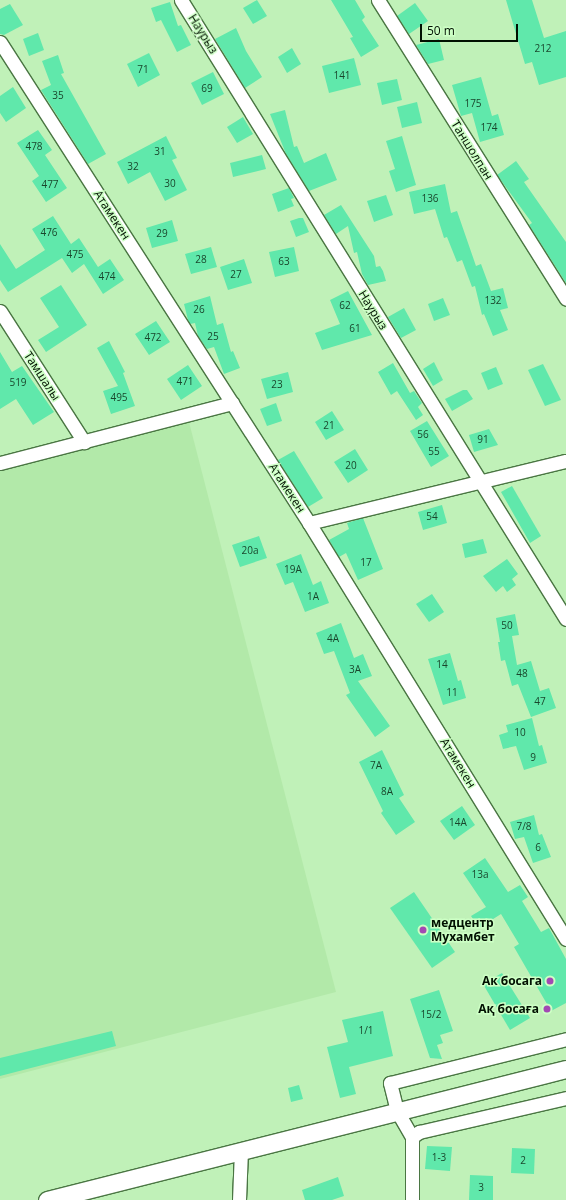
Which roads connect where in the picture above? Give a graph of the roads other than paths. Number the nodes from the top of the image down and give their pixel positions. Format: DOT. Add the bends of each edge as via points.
graph roads {
  1 [pos="181,0"];
  2 [pos="378,0"];
  3 [pos="0,42"];
  4 [pos="566,299"];
  5 [pos="0,311"];
  6 [pos="232,403"];
  7 [pos="84,442"];
  8 [pos="566,461"];
  9 [pos="0,463"];
  10 [pos="480,483"];
  11 [pos="309,523"];
  12 [pos="566,619"];
  13 [pos="566,939"];
  14 [pos="566,1039"];
  15 [pos="566,1069"];
  16 [pos="566,1098"];
  17 [pos="397,1111"];
  18 [pos="412,1137"];
  19 [pos="242,1150"];
  20 [pos="47,1200"];
  21 [pos="239,1200"];
  22 [pos="412,1200"];
  1 -- 10 [label="street, Наурыз"];
  2 -- 4 [label="street, Таншолпан"];
  3 -- 6 [label="street, Атамекен"];
  5 -- 7 [label="street, Тамшалы"];
  6 -- 7 [label="street"];
  6 -- 11 [label="street, Атамекен"];
  7 -- 9 [label="street"];
  8 -- 10 [label="street"];
  10 -- 11 [label="street"];
  10 -- 12 [label="street, Наурыз"];
  11 -- 13 [label="street, Атамекен"];
  14 -- 17 [label="street" via="390,1083"];
  15 -- 17 [label="main road"];
  16 -- 18 [label="street" via="419,1132"];
  17 -- 18 [label="street"];
  17 -- 19 [label="main road"];
  18 -- 22 [label="street"];
  19 -- 20 [label="main road"];
  19 -- 21 [label="street"];
}
